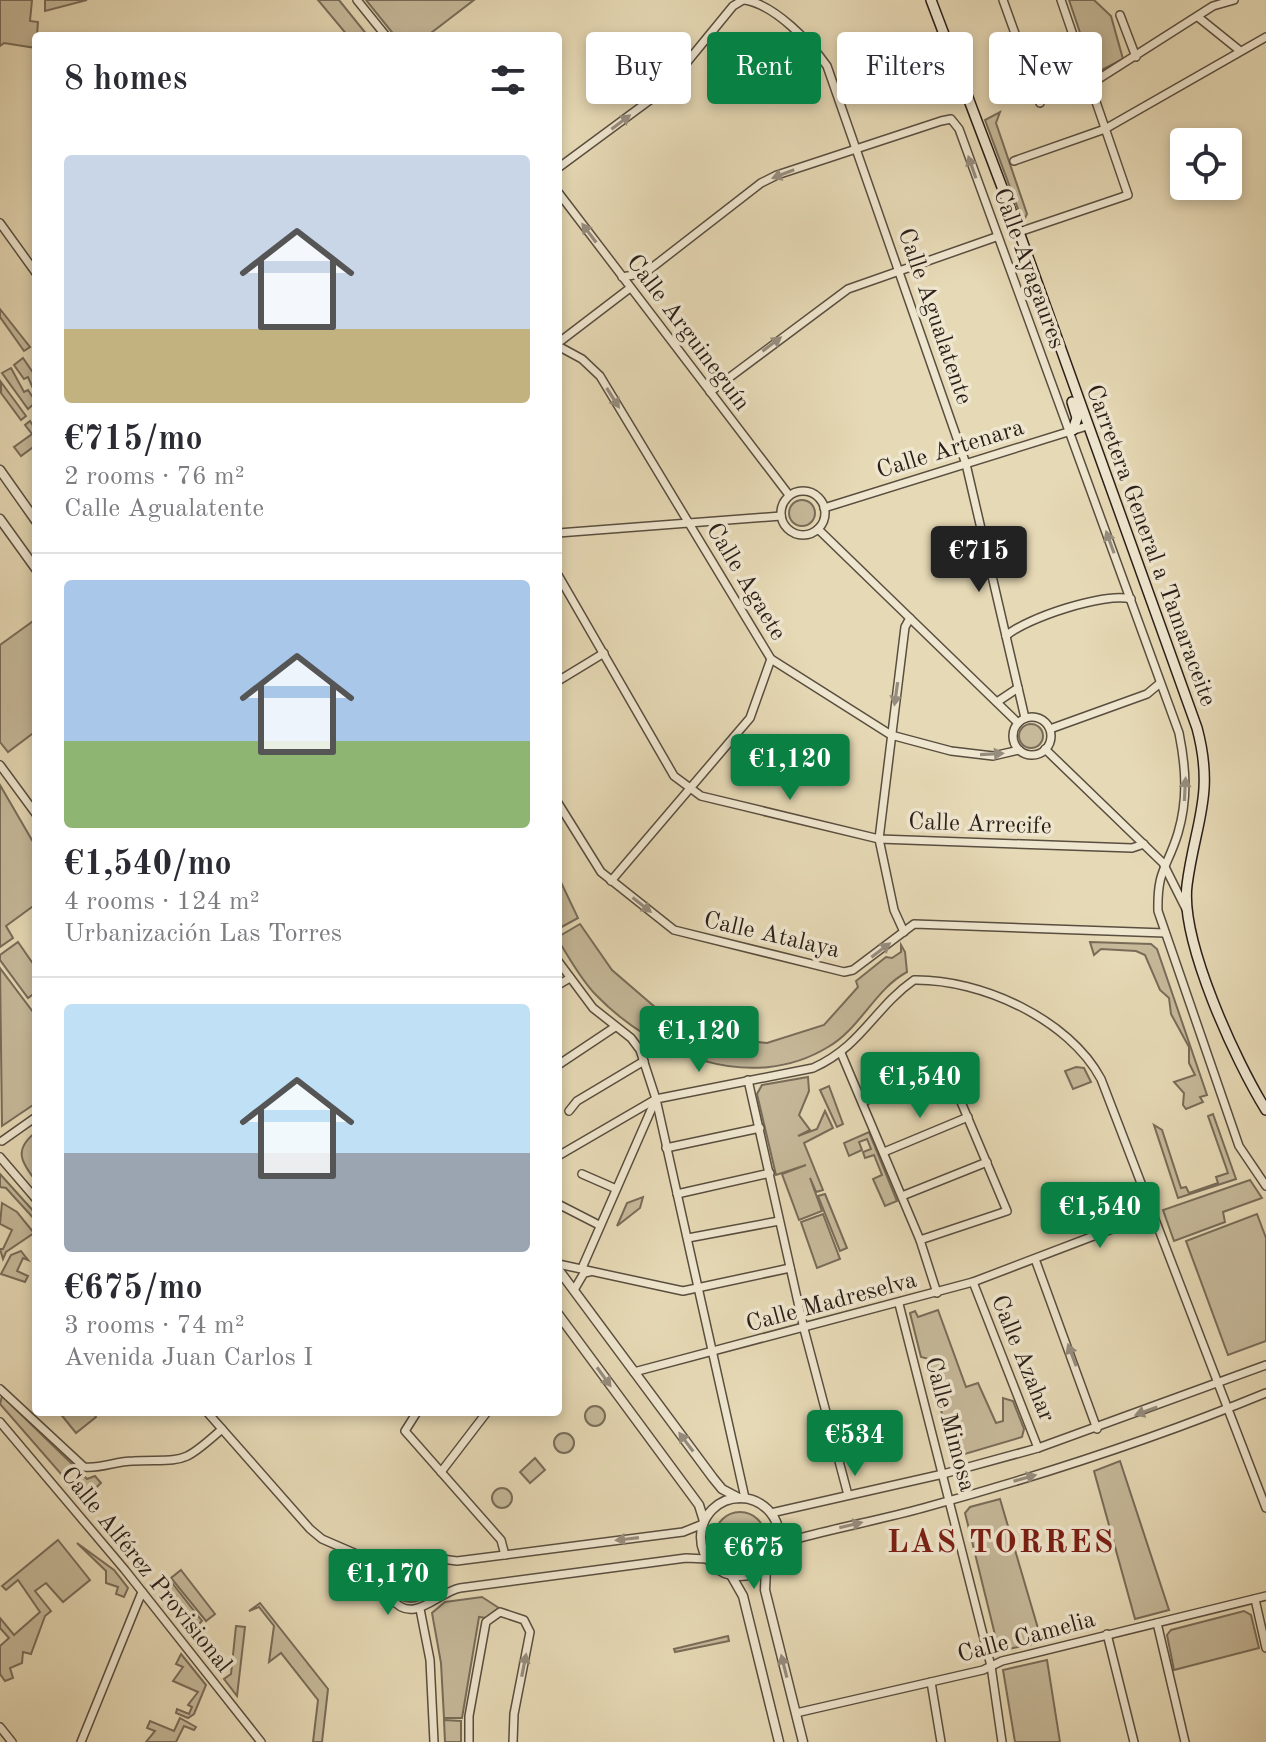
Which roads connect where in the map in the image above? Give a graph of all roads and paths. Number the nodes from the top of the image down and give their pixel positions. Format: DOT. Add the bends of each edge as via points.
graph roads {
  1 [pos="357,0"];
  2 [pos="744,0"];
  3 [pos="931,0"];
  4 [pos="1003,0"];
  5 [pos="1061,0"];
  6 [pos="1234,0"];
  7 [pos="1120,15"];
  8 [pos="1198,17"];
  9 [pos="383,32"];
  10 [pos="1014,32"];
  11 [pos="1072,32"];
  12 [pos="1266,37"];
  13 [pos="1239,50"];
  14 [pos="1136,57"];
  15 [pos="1102,77"];
  16 [pos="1096,104"];
  17 [pos="1105,129"];
  18 [pos="856,149"];
  19 [pos="1014,161"];
  20 [pos="562,165"];
  21 [pos="562,197"];
  22 [pos="0,223"];
  23 [pos="3,231"];
  24 [pos="1019,232"];
  25 [pos="996,237"];
  26 [pos="32,268"];
  27 [pos="900,270"];
  28 [pos="622,277"];
  29 [pos="630,288"];
  30 [pos="562,341"];
  31 [pos="562,346"];
  32 [pos="1067,368"];
  33 [pos="710,392"];
  34 [pos="1087,426"];
  35 [pos="1070,431"];
  36 [pos="966,464"];
  37 [pos="0,470"];
  38 [pos="789,495"];
  39 [pos="824,508"];
  40 [pos="32,515"];
  41 [pos="781,516"];
  42 [pos="0,519"];
  43 [pos="688,523"];
  44 [pos="818,529"];
  45 [pos="562,533"];
  46 [pos="32,563"];
  47 [pos="562,582"];
  48 [pos="1131,599"];
  49 [pos="910,618"];
  50 [pos="1006,636"];
  51 [pos="604,653"];
  52 [pos="771,659"];
  53 [pos="562,679"];
  54 [pos="1159,684"];
  55 [pos="1018,688"];
  56 [pos="997,702"];
  57 [pos="1022,721"];
  58 [pos="1050,729"];
  59 [pos="891,735"];
  60 [pos="1045,749"];
  61 [pos="1019,750"];
  62 [pos="0,765"];
  63 [pos="690,789"];
  64 [pos="32,809"];
  65 [pos="562,810"];
  66 [pos="879,839"];
  67 [pos="1144,844"];
  68 [pos="1163,863"];
  69 [pos="611,881"];
  70 [pos="1190,916"];
  71 [pos="1106,924"];
  72 [pos="1112,931"];
  73 [pos="904,932"];
  74 [pos="1165,933"];
  75 [pos="562,967"];
  76 [pos="570,978"];
  77 [pos="562,983"];
  78 [pos="615,1027"];
  79 [pos="841,1053"];
  80 [pos="644,1061"];
  81 [pos="562,1062"];
  82 [pos="748,1080"];
  83 [pos="656,1099"];
  84 [pos="863,1102"];
  85 [pos="1266,1110"];
  86 [pos="569,1111"];
  87 [pos="968,1117"];
  88 [pos="32,1120"];
  89 [pos="760,1128"];
  90 [pos="1,1140"];
  91 [pos="666,1148"];
  92 [pos="884,1152"];
  93 [pos="562,1154"];
  94 [pos="0,1157"];
  95 [pos="987,1162"];
  96 [pos="770,1173"];
  97 [pos="582,1174"];
  98 [pos="1266,1186"];
  99 [pos="614,1188"];
  100 [pos="32,1194"];
  101 [pos="677,1194"];
  102 [pos="902,1196"];
  103 [pos="562,1206"];
  104 [pos="1154,1213"];
  105 [pos="779,1221"];
  106 [pos="599,1225"];
  107 [pos="688,1238"];
  108 [pos="920,1240"];
  109 [pos="1035,1259"];
  110 [pos="562,1266"];
  111 [pos="582,1268"];
  112 [pos="790,1268"];
  113 [pos="562,1272"];
  114 [pos="594,1272"];
  115 [pos="973,1282"];
  116 [pos="700,1289"];
  117 [pos="574,1290"];
  118 [pos="937,1293"];
  119 [pos="899,1304"];
  120 [pos="562,1321"];
  121 [pos="804,1329"];
  122 [pos="713,1351"];
  123 [pos="1266,1362"];
  124 [pos="634,1372"];
  125 [pos="1219,1384"];
  126 [pos="0,1389"];
  127 [pos="1266,1393"];
  128 [pos="1228,1408"];
  129 [pos="211,1416"];
  130 [pos="414,1416"];
  131 [pos="484,1416"];
  132 [pos="0,1422"];
  133 [pos="222,1429"];
  134 [pos="1097,1429"];
  135 [pos="1038,1448"];
  136 [pos="441,1472"];
  137 [pos="943,1474"];
  138 [pos="848,1495"];
  139 [pos="742,1498"];
  140 [pos="950,1500"];
  141 [pos="1266,1508"];
  142 [pos="771,1513"];
  143 [pos="704,1522"];
  144 [pos="778,1548"];
  145 [pos="505,1555"];
  146 [pos="427,1559"];
  147 [pos="707,1559"];
  148 [pos="766,1567"];
  149 [pos="389,1568"];
  150 [pos="731,1575"];
  151 [pos="142,1592"];
  152 [pos="1266,1596"];
  153 [pos="1255,1599"];
  154 [pos="434,1600"];
  155 [pos="420,1609"];
  156 [pos="1157,1623"];
  157 [pos="1107,1634"];
  158 [pos="1266,1648"];
  159 [pos="991,1666"];
  160 [pos="931,1682"];
  161 [pos="796,1713"];
  162 [pos="0,1727"];
  163 [pos="12,1742"];
  164 [pos="81,1742"];
  165 [pos="261,1742"];
  166 [pos="434,1742"];
  167 [pos="469,1742"];
  168 [pos="513,1742"];
  169 [pos="779,1742"];
  170 [pos="803,1742"];
  171 [pos="941,1742"];
  172 [pos="1002,1742"];
  173 [pos="1134,1742"];
  174 [pos="1185,1742"];
  1 -- 9 [label="street"];
  2 -- 18 [label="street, Calle Agualatente" via="759,2 816,51 827,66"];
  20 -- 2 [label="street, one-way" via="665,89 733,6"];
  3 -- 24 [label="main road, Carretera General a Tamaraceite"];
  4 -- 10 [label="street"];
  5 -- 11 [label="street"];
  6 -- 8 [label="street"];
  7 -- 14 [label="street"];
  8 -- 13 [label="street"];
  8 -- 14 [label="street"];
  12 -- 13 [label="street"];
  13 -- 17 [label="street"];
  14 -- 15 [label="street"];
  16 -- 17 [label="street"];
  17 -- 19 [label="street"];
  17 -- 24 [label="street" via="1128,195"];
  25 -- 18 [label="street, Calle Ayagaures, one-way" via="951,119"];
  18 -- 27 [label="street, Calle Agualatente"];
  18 -- 28 [label="street, one-way" via="761,183 645,273"];
  28 -- 21 [label="street, Calle Arguineguín, one-way"];
  22 -- 23 [label="street"];
  23 -- 26 [label="street"];
  24 -- 32 [label="main road, Carretera General a Tamaraceite"];
  25 -- 27 [label="street"];
  25 -- 35 [label="street, Calle Ayagaures"];
  33 -- 27 [label="street, one-way" via="831,299"];
  27 -- 36 [label="street, Calle Agualatente"];
  28 -- 29 [label="street, Calle Arguineguín"];
  29 -- 30 [label="street"];
  29 -- 33 [label="street, Calle Arguineguín"];
  31 -- 43 [label="street, Calle Agaete, one-way" via="600,376"];
  32 -- 34 [label="main road, Carretera General a Tamaraceite"];
  32 -- 35 [label="main road" via="1077,418"];
  33 -- 38 [label="street, Calle Arguineguín"];
  34 -- 35 [label="street, Calle Artenara"];
  34 -- 70 [label="main road, Carretera General a Tamaraceite" via="1205,760 1203,817 1187,886"];
  35 -- 36 [label="street, Calle Artenara"];
  48 -- 35 [label="street, Calle Ayagaures, one-way"];
  36 -- 39 [label="street, Calle Artenara"];
  36 -- 50 [label="street, Calle Agualatente"];
  37 -- 40 [label="street"];
  38 -- 39 [label="street" via="810,493"];
  38 -- 41 [label="street"];
  39 -- 44 [label="street"];
  41 -- 43 [label="street"];
  41 -- 44 [label="street" via="792,533 806,535"];
  42 -- 46 [label="street"];
  43 -- 45 [label="street"];
  43 -- 52 [label="street, Calle Agaete"];
  44 -- 49 [label="street"];
  47 -- 51 [label="street, Calle Arrecife"];
  48 -- 50 [label="street" via="1106,598 1024,623"];
  48 -- 54 [label="street, Calle Ayagaures"];
  49 -- 56 [label="street"];
  49 -- 59 [label="street, one-way"];
  50 -- 55 [label="street, Calle Agualatente"];
  51 -- 53 [label="street"];
  51 -- 63 [label="street, Calle Arrecife" via="674,776"];
  52 -- 59 [label="street, Calle Agaete"];
  52 -- 63 [label="street" via="750,718"];
  54 -- 58 [label="street" via="1147,694"];
  68 -- 54 [label="street, Calle Ayagaures, one-way" via="1179,831 1186,769 1179,733"];
  55 -- 56 [label="street"];
  55 -- 57 [label="street, Calle Agualatente"];
  56 -- 57 [label="street"];
  57 -- 58 [label="street" via="1037,717"];
  57 -- 61 [label="street" via="1014,739"];
  58 -- 60 [label="street"];
  59 -- 61 [label="street, Calle Agaete, one-way" via="993,756"];
  59 -- 66 [label="street"];
  60 -- 61 [label="street" via="1035,754"];
  60 -- 67 [label="street"];
  62 -- 64 [label="street"];
  63 -- 66 [label="street, Calle Arrecife"];
  63 -- 69 [label="street"];
  65 -- 69 [label="street, Calle Atalaya" via="592,861"];
  66 -- 67 [label="street, Calle Arrecife" via="1132,848"];
  66 -- 73 [label="street"];
  67 -- 68 [label="street"];
  68 -- 70 [label="street"];
  68 -- 74 [label="street, Calle Ayagaures" via="1157,883"];
  69 -- 73 [label="street, Calle Atalaya, one-way" via="674,930 844,972"];
  70 -- 85 [label="main road, Carretera General a Tamaraceite" via="1205,983"];
  71 -- 72 [label="street"];
  72 -- 73 [label="street, Calle Atalaya" via="914,924"];
  72 -- 74 [label="street, Calle Atalaya"];
  74 -- 98 [label="street, Calle Ayagaures" via="1239,1146"];
  75 -- 76 [label="street"];
  76 -- 77 [label="street"];
  76 -- 78 [label="street"];
  78 -- 80 [label="street" via="631,1038"];
  78 -- 81 [label="street"];
  79 -- 82 [label="street" via="813,1068"];
  79 -- 84 [label="street"];
  79 -- 104 [label="street" via="914,980 1003,999 1037,1017 1083,1054 1101,1079"];
  80 -- 83 [label="street"];
  80 -- 86 [label="street"];
  82 -- 83 [label="street"];
  82 -- 89 [label="street"];
  83 -- 91 [label="street"];
  83 -- 93 [label="street"];
  83 -- 99 [label="street"];
  84 -- 87 [label="street" via="945,1064"];
  84 -- 92 [label="street"];
  87 -- 92 [label="street"];
  87 -- 95 [label="street"];
  88 -- 90 [label="street"];
  89 -- 91 [label="street"];
  89 -- 96 [label="street"];
  90 -- 94 [label="street"];
  91 -- 101 [label="street"];
  92 -- 102 [label="street"];
  94 -- 100 [label="street"];
  95 -- 102 [label="street"];
  95 -- 108 [label="street" via="1007,1211"];
  96 -- 101 [label="street"];
  96 -- 105 [label="street"];
  97 -- 99 [label="street"];
  99 -- 106 [label="street"];
  101 -- 107 [label="street"];
  102 -- 108 [label="street"];
  103 -- 106 [label="street"];
  104 -- 109 [label="street, Calle Madreselva"];
  104 -- 125 [label="street"];
  105 -- 107 [label="street"];
  105 -- 112 [label="street"];
  106 -- 111 [label="street"];
  107 -- 116 [label="street"];
  108 -- 118 [label="street"];
  109 -- 115 [label="street, Calle Madreselva"];
  134 -- 109 [label="street, one-way"];
  110 -- 111 [label="street"];
  111 -- 114 [label="street"];
  112 -- 116 [label="street"];
  112 -- 121 [label="street"];
  113 -- 117 [label="street"];
  114 -- 116 [label="street" via="683,1291"];
  114 -- 117 [label="street" via="584,1273"];
  115 -- 118 [label="street, Calle Madreselva"];
  115 -- 135 [label="street, Calle Azahar"];
  116 -- 122 [label="street"];
  117 -- 124 [label="street"];
  118 -- 119 [label="street, Calle Madreselva"];
  119 -- 121 [label="street, Calle Madreselva"];
  119 -- 137 [label="street, Calle Mimosa"];
  120 -- 143 [label="street, one-way" via="699,1505"];
  121 -- 122 [label="street, Calle Madreselva"];
  121 -- 138 [label="street"];
  122 -- 124 [label="street, Calle Madreselva"];
  122 -- 139 [label="street"];
  123 -- 125 [label="street"];
  139 -- 124 [label="street, one-way" via="722,1489"];
  125 -- 128 [label="street"];
  125 -- 134 [label="street, one-way"];
  126 -- 133 [label="street" via="84,1467 188,1460"];
  127 -- 128 [label="street"];
  140 -- 128 [label="street, one-way" via="1146,1440"];
  128 -- 141 [label="street"];
  129 -- 133 [label="street"];
  130 -- 136 [label="street" via="405,1431"];
  131 -- 136 [label="street"];
  132 -- 151 [label="street, Calle Alférez Provisional"];
  133 -- 149 [label="street" via="322,1539"];
  134 -- 135 [label="street"];
  135 -- 137 [label="street"];
  136 -- 145 [label="street" via="501,1540"];
  137 -- 138 [label="street"];
  137 -- 140 [label="street, Calle Mimosa"];
  138 -- 142 [label="street"];
  139 -- 142 [label="street"];
  139 -- 143 [label="street" via="718,1504"];
  144 -- 140 [label="street, one-way"];
  140 -- 159 [label="street, Calle Mimosa"];
  142 -- 144 [label="street" via="778,1526"];
  143 -- 145 [label="street, one-way" via="683,1532"];
  143 -- 147 [label="street" via="701,1542"];
  144 -- 148 [label="street"];
  145 -- 146 [label="street"];
  146 -- 149 [label="street" via="411,1555"];
  146 -- 154 [label="street" via="440,1578"];
  147 -- 150 [label="street"];
  147 -- 154 [label="street" via="460,1588"];
  148 -- 150 [label="street" via="750,1575"];
  161 -- 148 [label="street, one-way" via="765,1590"];
  149 -- 155 [label="street" via="386,1586 394,1602"];
  150 -- 169 [label="street" via="743,1596"];
  151 -- 164 [label="street"];
  151 -- 165 [label="street, Calle Alférez Provisional"];
  152 -- 153 [label="street, Calle Camelia"];
  153 -- 156 [label="street, Calle Camelia"];
  153 -- 158 [label="street"];
  154 -- 155 [label="street"];
  155 -- 166 [label="street" via="430,1660"];
  156 -- 157 [label="street, Calle Camelia"];
  156 -- 174 [label="street"];
  157 -- 159 [label="street, Calle Camelia"];
  157 -- 173 [label="street"];
  159 -- 160 [label="street, Calle Camelia"];
  159 -- 172 [label="street, Calle Mimosa"];
  160 -- 161 [label="street, Calle Camelia"];
  160 -- 171 [label="street"];
  161 -- 170 [label="street"];
  162 -- 163 [label="street"];
  168 -- 167 [label="street, one-way" via="530,1632 524,1620 500,1612 486,1622"];
}
